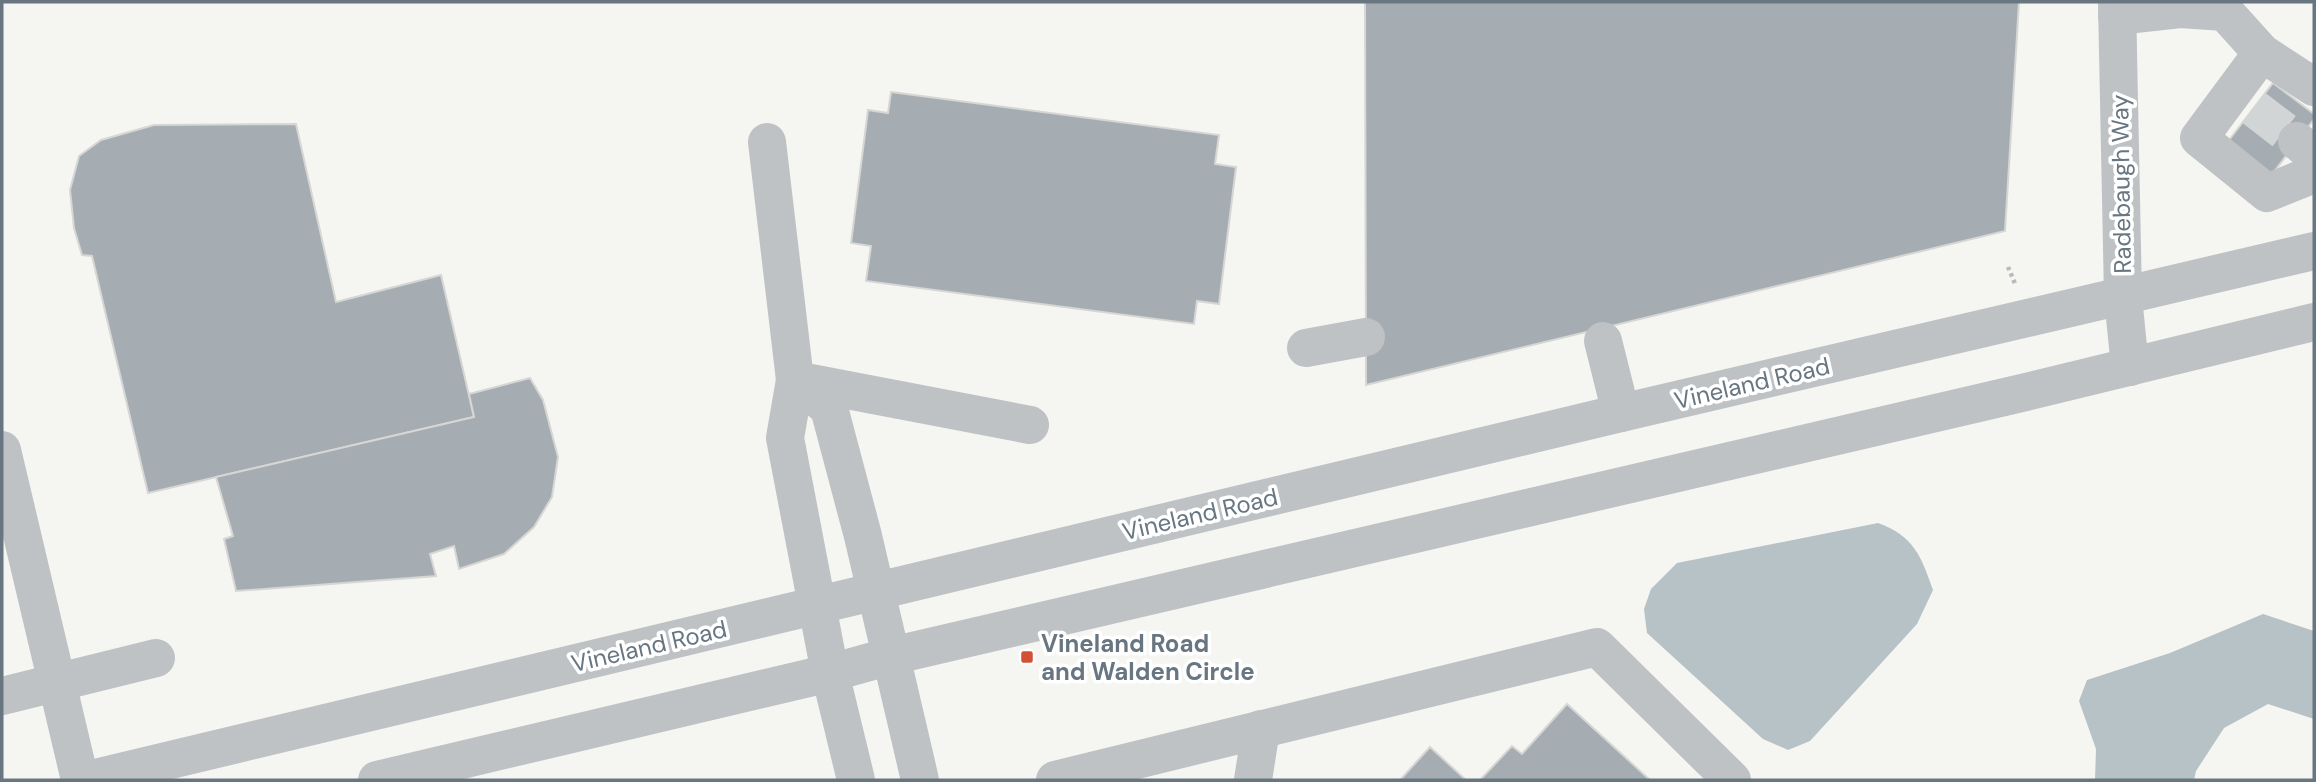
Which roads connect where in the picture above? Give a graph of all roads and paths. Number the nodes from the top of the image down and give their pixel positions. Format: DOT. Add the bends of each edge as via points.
graph roads {
  1 [pos="2117,9"];
  2 [pos="2262,52"];
  3 [pos="2314,87"];
  4 [pos="767,142"];
  5 [pos="2308,157"];
  6 [pos="2314,251"];
  7 [pos="2008,267"];
  8 [pos="2019,292"];
  9 [pos="2123,297"];
  10 [pos="2314,322"];
  11 [pos="1366,337"];
  12 [pos="1603,341"];
  13 [pos="1306,348"];
  14 [pos="2130,367"];
  15 [pos="795,380"];
  16 [pos="1621,413"];
  17 [pos="1030,425"];
  18 [pos="2,450"];
  19 [pos="876,592"];
  20 [pos="818,606"];
  21 [pos="891,656"];
  22 [pos="156,658"];
  23 [pos="830,673"];
  24 [pos="55,682"];
  25 [pos="2,696"];
  26 [pos="1261,729"];
  27 [pos="80,780"];
  28 [pos="87,780"];
  29 [pos="377,780"];
  30 [pos="856,780"];
  31 [pos="919,780"];
  32 [pos="1055,780"];
  33 [pos="1253,780"];
  34 [pos="1732,780"];
  1 -- 2 [label="street" via="2225,12"];
  1 -- 9 [label="street, Radebaugh Way"];
  2 -- 3 [label="street"];
  2 -- 5 [label="street" via="2244,101 2199,138 2267,193"];
  4 -- 15 [label="street"];
  6 -- 9 [label="street, Vineland Road"];
  7 -- 8 [label="path"];
  9 -- 14 [label="street, Radebaugh Way"];
  9 -- 16 [label="street, Vineland Road"];
  10 -- 14 [label="street"];
  11 -- 13 [label="street"];
  12 -- 16 [label="street"];
  14 -- 21 [label="street"];
  15 -- 17 [label="street"];
  15 -- 19 [label="street" via="829,408"];
  15 -- 20 [label="street" via="785,438"];
  16 -- 19 [label="street, Vineland Road"];
  18 -- 24 [label="street"];
  19 -- 20 [label="street, Vineland Road"];
  19 -- 21 [label="street"];
  20 -- 23 [label="street"];
  20 -- 28 [label="street, Vineland Road"];
  21 -- 23 [label="street"];
  21 -- 31 [label="street"];
  22 -- 24 [label="street"];
  23 -- 29 [label="street"];
  23 -- 30 [label="street"];
  24 -- 25 [label="street"];
  24 -- 27 [label="street"];
  26 -- 32 [label="street"];
  26 -- 33 [label="street"];
  26 -- 34 [label="street" via="1597,647"];
}
